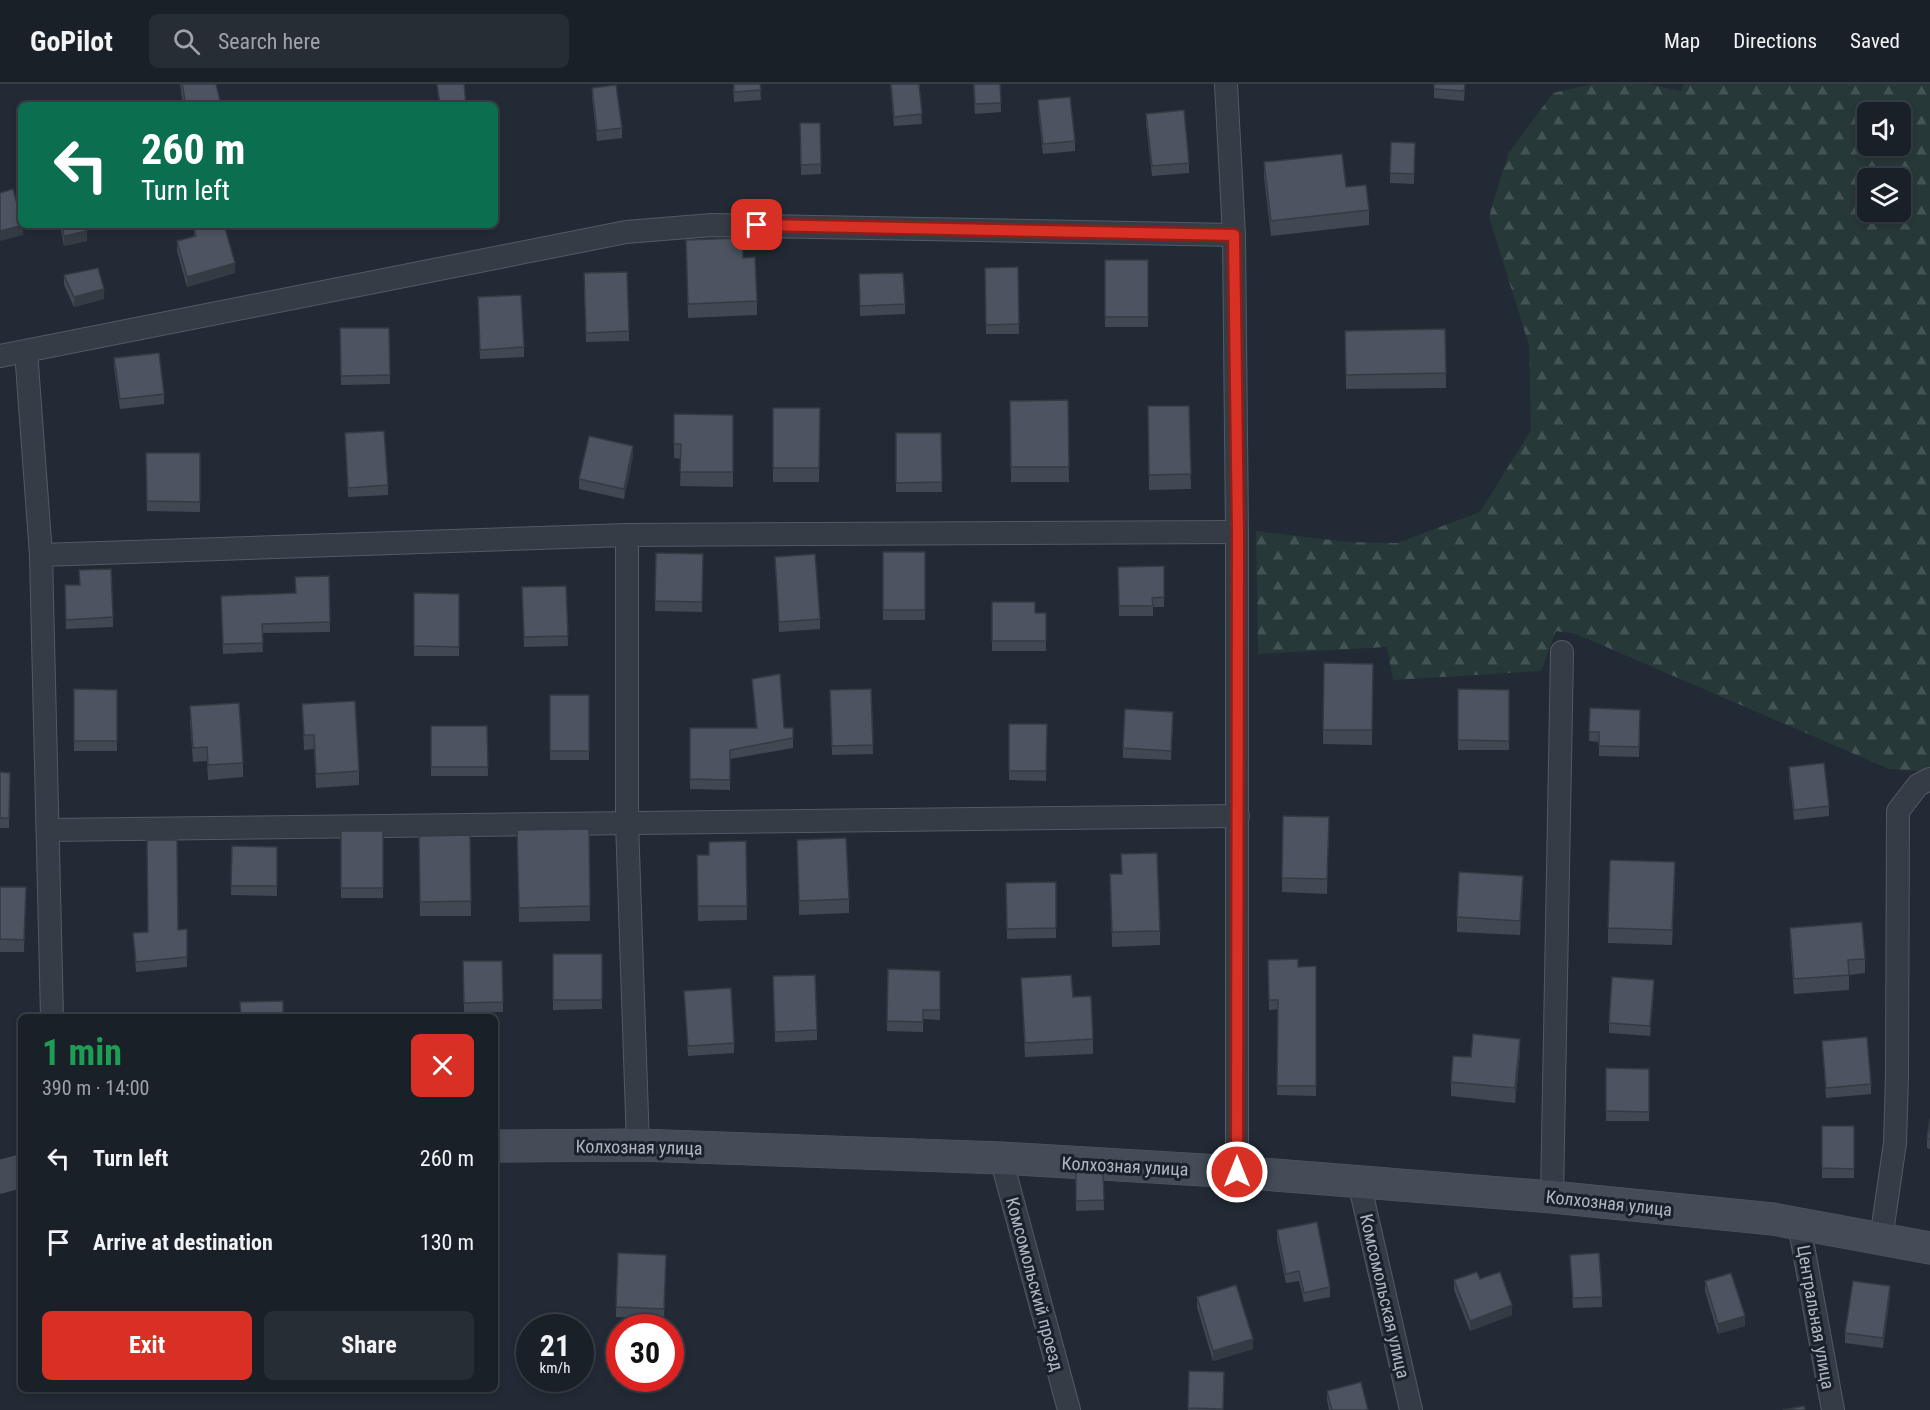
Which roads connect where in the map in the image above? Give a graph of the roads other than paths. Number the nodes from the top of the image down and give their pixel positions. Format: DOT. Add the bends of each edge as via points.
graph roads {
  1 [pos="1226,84"];
  2 [pos="1234,235"];
  3 [pos="26,351"];
  4 [pos="0,356"];
  5 [pos="1238,532"];
  6 [pos="627,535"];
  7 [pos="41,555"];
  8 [pos="1562,652"];
  9 [pos="1930,779"];
  10 [pos="1238,816"];
  11 [pos="627,822"];
  12 [pos="48,830"];
  13 [pos="52,1014"];
  14 [pos="638,1145"];
  15 [pos="498,1146"];
  16 [pos="1001,1158"];
  17 [pos="18,1172"];
  18 [pos="1237,1172"];
  19 [pos="0,1177"];
  20 [pos="1359,1182"];
  21 [pos="1552,1197"];
  22 [pos="1799,1224"];
  23 [pos="1881,1239"];
  24 [pos="1930,1248"];
  25 [pos="1070,1410"];
  26 [pos="1411,1410"];
  27 [pos="1833,1410"];
  1 -- 2 [label="street"];
  2 -- 3 [label="street" via="712,225 626,232"];
  2 -- 5 [label="street"];
  3 -- 4 [label="street"];
  3 -- 7 [label="street"];
  5 -- 6 [label="street"];
  5 -- 10 [label="street"];
  6 -- 7 [label="street"];
  6 -- 11 [label="street"];
  7 -- 12 [label="street"];
  8 -- 21 [label="street"];
  9 -- 23 [label="street" via="1918,785 1898,811 1897,1098 1895,1143"];
  10 -- 11 [label="street"];
  10 -- 18 [label="street"];
  11 -- 12 [label="street"];
  11 -- 14 [label="street"];
  12 -- 13 [label="street"];
  14 -- 15 [label="main road, Колхозная улица"];
  14 -- 16 [label="main road, Колхозная улица"];
  16 -- 18 [label="main road, Колхозная улица"];
  16 -- 25 [label="street, Комсомольский проезд"];
  17 -- 19 [label="main road"];
  18 -- 20 [label="main road, Колхозная улица"];
  20 -- 21 [label="main road, Колхозная улица"];
  20 -- 26 [label="street, Комсомольская улица"];
  21 -- 22 [label="main road, Колхозная улица"];
  22 -- 23 [label="main road, Колхозная улица"];
  22 -- 27 [label="street, Центральная улица"];
  23 -- 24 [label="main road, Колхозная улица"];
}
